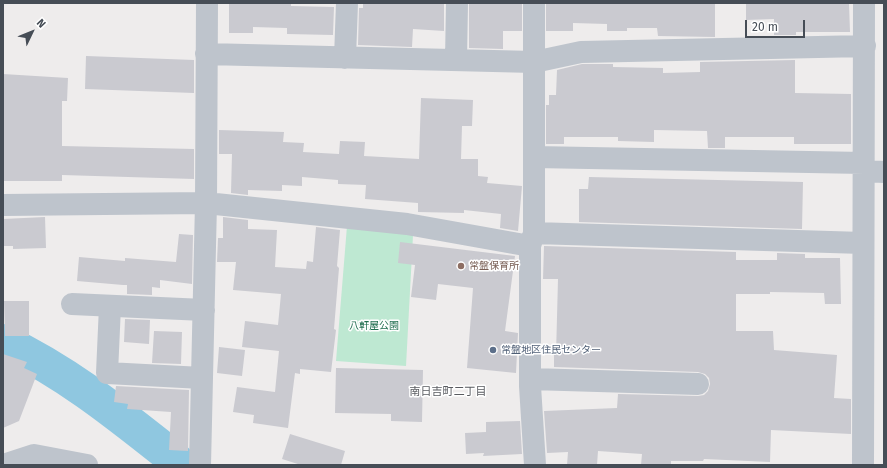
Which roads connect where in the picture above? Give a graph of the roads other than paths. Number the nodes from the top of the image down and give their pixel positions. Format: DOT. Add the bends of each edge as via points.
graph roads {
  1 [pos="207,3"];
  2 [pos="347,3"];
  3 [pos="457,3"];
  4 [pos="534,3"];
  5 [pos="864,3"];
  6 [pos="871,41"];
  7 [pos="206,54"];
  8 [pos="345,58"];
  9 [pos="456,60"];
  10 [pos="534,62"];
  11 [pos="534,157"];
  12 [pos="870,169"];
  13 [pos="206,202"];
  14 [pos="3,205"];
  15 [pos="532,239"];
  16 [pos="863,243"];
  17 [pos="72,304"];
  18 [pos="110,306"];
  19 [pos="204,310"];
  20 [pos="202,378"];
  21 [pos="531,379"];
  22 [pos="698,384"];
  23 [pos="3,465"];
  24 [pos="87,465"];
  25 [pos="200,465"];
  26 [pos="535,465"];
  27 [pos="863,465"];
  1 -- 7 [label="street"];
  2 -- 8 [label="street"];
  3 -- 9 [label="street"];
  4 -- 10 [label="street"];
  5 -- 6 [label="street"];
  6 -- 10 [label="street" via="581,52"];
  6 -- 12 [label="street"];
  7 -- 8 [label="street"];
  7 -- 13 [label="street"];
  8 -- 9 [label="street"];
  9 -- 10 [label="street"];
  10 -- 11 [label="street"];
  11 -- 12 [label="street"];
  11 -- 15 [label="street"];
  12 -- 16 [label="street"];
  13 -- 14 [label="street"];
  13 -- 15 [label="street"];
  13 -- 19 [label="street"];
  15 -- 16 [label="street"];
  15 -- 21 [label="street"];
  16 -- 27 [label="street"];
  17 -- 18 [label="street"];
  18 -- 19 [label="street"];
  18 -- 20 [label="street" via="107,373"];
  19 -- 20 [label="street"];
  20 -- 25 [label="street"];
  21 -- 22 [label="street"];
  21 -- 26 [label="street"];
  23 -- 24 [label="street" via="34,455"];
}
